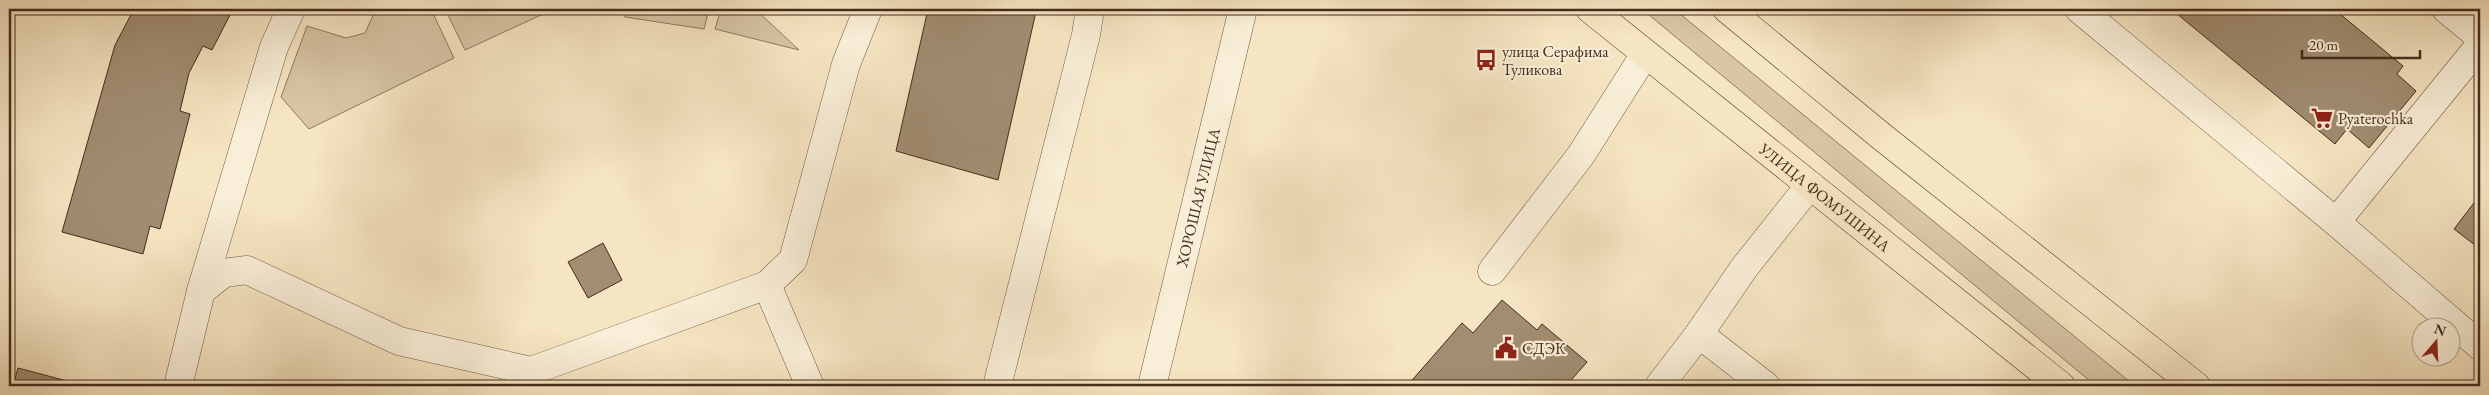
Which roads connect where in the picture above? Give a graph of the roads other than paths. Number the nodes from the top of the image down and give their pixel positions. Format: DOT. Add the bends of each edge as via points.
graph roads {
  1 [pos="292,9"];
  2 [pos="868,9"];
  3 [pos="1090,9"];
  4 [pos="1243,9"];
  5 [pos="1590,9"];
  6 [pos="1727,9"];
  7 [pos="2079,9"];
  8 [pos="2446,9"];
  9 [pos="2480,37"];
  10 [pos="2480,44"];
  11 [pos="1645,54"];
  12 [pos="1810,185"];
  13 [pos="2336,222"];
  14 [pos="1492,271"];
  15 [pos="767,285"];
  16 [pos="202,291"];
  17 [pos="1699,334"];
  18 [pos="2480,346"];
  19 [pos="531,372"];
  20 [pos="178,386"];
  21 [pos="500,386"];
  22 [pos="810,386"];
  23 [pos="997,386"];
  24 [pos="1152,386"];
  25 [pos="1660,386"];
  26 [pos="1766,386"];
  27 [pos="2060,386"];
  28 [pos="2196,386"];
  1 -- 16 [label="street" via="274,47"];
  2 -- 15 [label="street" via="846,64 793,260"];
  3 -- 23 [label="street"];
  4 -- 24 [label="street, ХОРОШАЯ УЛИЦА"];
  5 -- 11 [label="main road, УЛИЦА ФОМУШИНА"];
  6 -- 28 [label="main road" via="1881,136"];
  7 -- 13 [label="street"];
  8 -- 9 [label="street"];
  10 -- 13 [label="street"];
  11 -- 12 [label="main road, УЛИЦА ФОМУШИНА"];
  11 -- 14 [label="street" via="1582,155"];
  12 -- 17 [label="street" via="1744,268"];
  12 -- 27 [label="main road, УЛИЦА ФОМУШИНА"];
  13 -- 18 [label="street"];
  15 -- 19 [label="street"];
  15 -- 22 [label="street"];
  16 -- 19 [label="street" via="224,273 248,270 399,341"];
  16 -- 20 [label="street"];
  17 -- 25 [label="street"];
  17 -- 26 [label="street"];
  19 -- 21 [label="street"];
}
